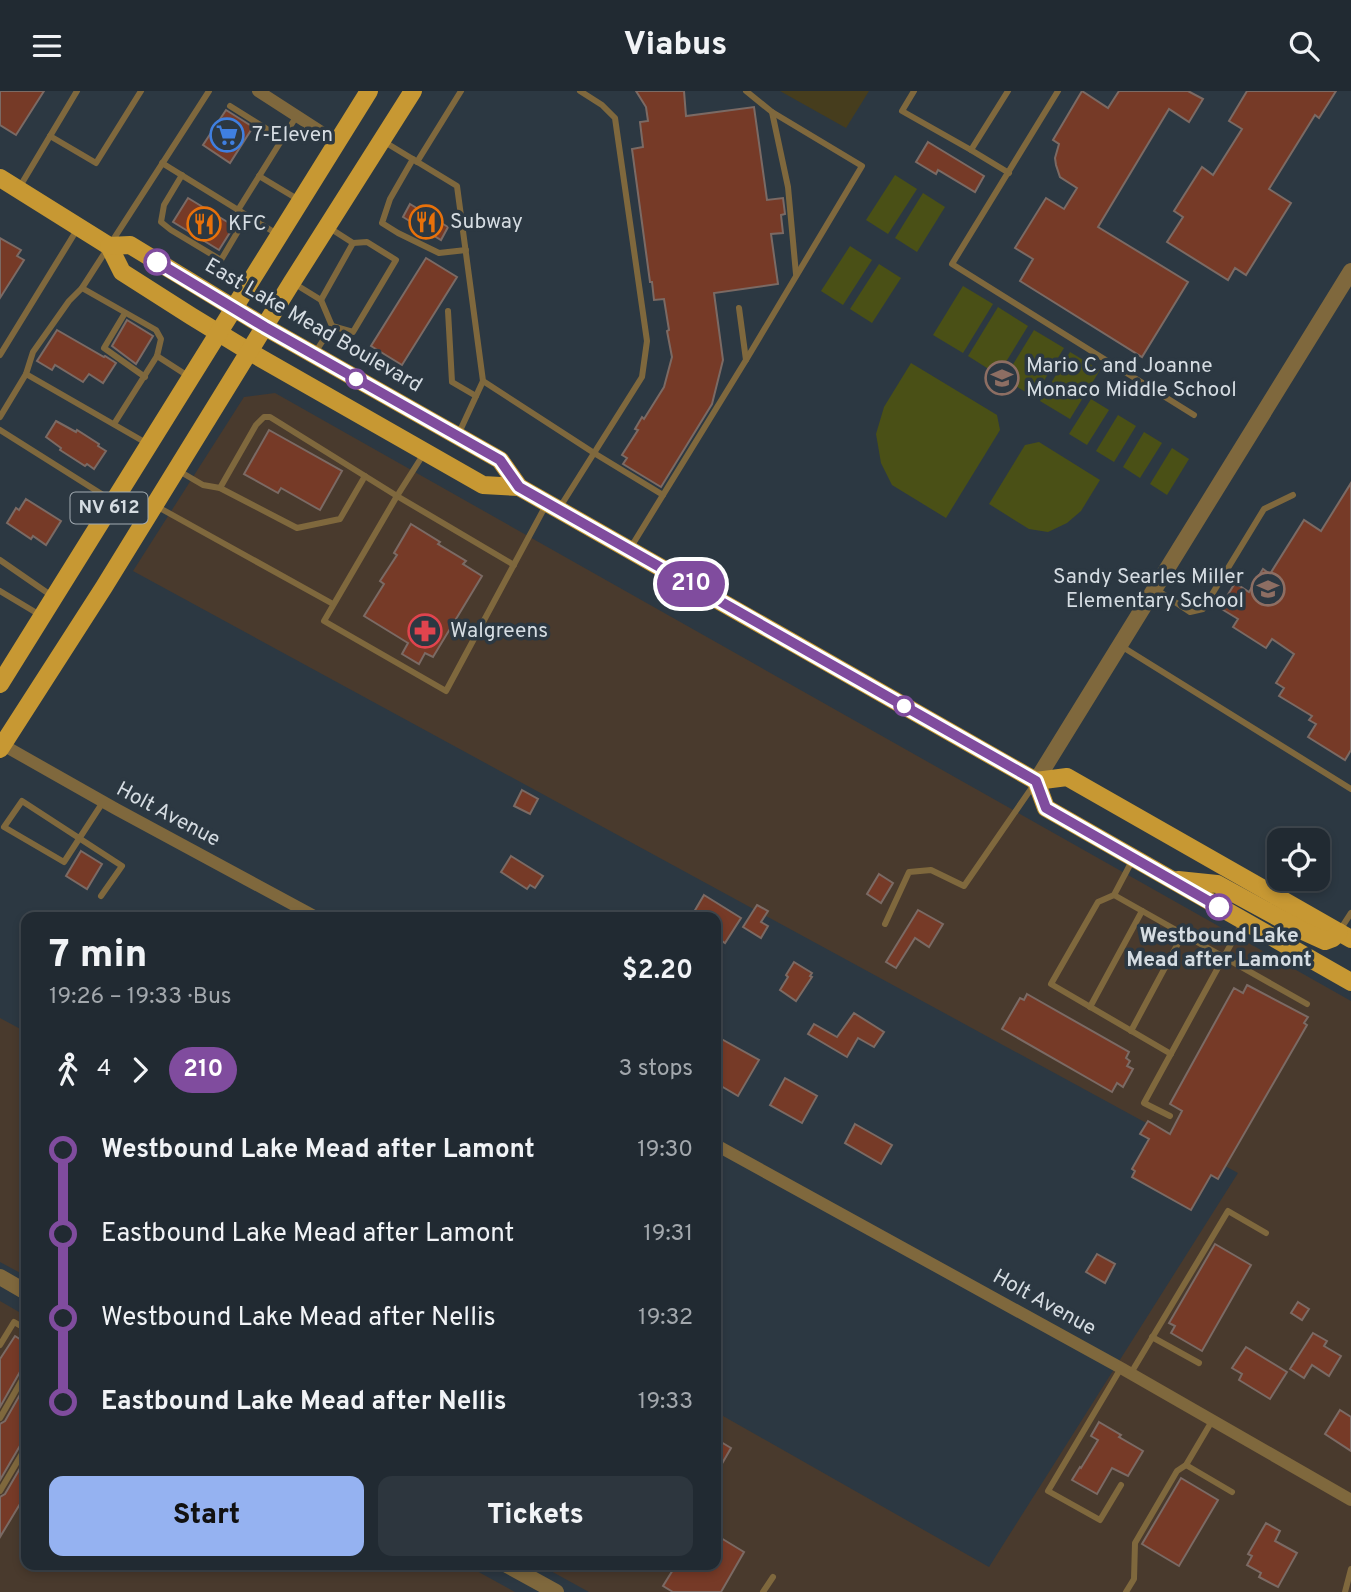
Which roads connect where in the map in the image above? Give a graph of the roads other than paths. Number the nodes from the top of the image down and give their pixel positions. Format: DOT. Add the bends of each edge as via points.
graph roads {
  1 [pos="78,91"];
  2 [pos="141,91"];
  3 [pos="209,91"];
  4 [pos="258,91"];
  5 [pos="369,91"];
  6 [pos="413,91"];
  7 [pos="461,91"];
  8 [pos="580,91"];
  9 [pos="746,91"];
  10 [pos="914,91"];
  11 [pos="1008,91"];
  12 [pos="1058,91"];
  13 [pos="230,106"];
  14 [pos="772,112"];
  15 [pos="297,116"];
  16 [pos="50,136"];
  17 [pos="283,139"];
  18 [pos="382,140"];
  19 [pos="337,142"];
  20 [pos="971,150"];
  21 [pos="415,160"];
  22 [pos="162,163"];
  23 [pos="1009,173"];
  24 [pos="182,175"];
  25 [pos="259,176"];
  26 [pos="0,178"];
  27 [pos="18,189"];
  28 [pos="300,201"];
  29 [pos="238,210"];
  30 [pos="247,216"];
  31 [pos="78,227"];
  32 [pos="327,227"];
  33 [pos="278,235"];
  34 [pos="354,243"];
  35 [pos="109,246"];
  36 [pos="466,250"];
  37 [pos="1351,271"];
  38 [pos="796,276"];
  39 [pos="292,282"];
  40 [pos="82,288"];
  41 [pos="321,300"];
  42 [pos="233,308"];
  43 [pos="738,308"];
  44 [pos="448,311"];
  45 [pos="125,313"];
  46 [pos="332,326"];
  47 [pos="265,327"];
  48 [pos="217,333"];
  49 [pos="250,352"];
  50 [pos="0,355"];
  51 [pos="314,355"];
  52 [pos="158,356"];
  53 [pos="746,360"];
  54 [pos="26,374"];
  55 [pos="145,377"];
  56 [pos="190,377"];
  57 [pos="483,381"];
  58 [pos="476,396"];
  59 [pos="1194,415"];
  60 [pos="0,417"];
  61 [pos="114,424"];
  62 [pos="0,430"];
  63 [pos="457,436"];
  64 [pos="148,444"];
  65 [pos="425,453"];
  66 [pos="594,453"];
  67 [pos="177,470"];
  68 [pos="365,476"];
  69 [pos="519,487"];
  70 [pos="219,488"];
  71 [pos="663,495"];
  72 [pos="1293,495"];
  73 [pos="397,496"];
  74 [pos="113,501"];
  75 [pos="154,506"];
  76 [pos="553,506"];
  77 [pos="630,549"];
  78 [pos="0,560"];
  79 [pos="514,565"];
  80 [pos="1155,589"];
  81 [pos="0,591"];
  82 [pos="54,597"];
  83 [pos="333,604"];
  84 [pos="42,616"];
  85 [pos="1120,646"];
  86 [pos="0,684"];
  87 [pos="1,747"];
  88 [pos="1036,781"];
  89 [pos="1351,789"];
  90 [pos="103,802"];
  91 [pos="80,837"];
  92 [pos="1133,858"];
  93 [pos="1171,879"];
  94 [pos="1114,895"];
  95 [pos="101,896"];
  96 [pos="1142,911"];
  97 [pos="307,912"];
  98 [pos="1351,913"];
  99 [pos="1244,921"];
  100 [pos="885,924"];
  101 [pos="1183,934"];
  102 [pos="1345,935"];
  103 [pos="1224,957"];
  104 [pos="1351,982"];
  105 [pos="1307,1004"];
  106 [pos="1090,1007"];
  107 [pos="1130,1031"];
  108 [pos="1171,1054"];
  109 [pos="1170,1116"];
  110 [pos="721,1148"];
  111 [pos="1266,1233"];
  112 [pos="0,1277"];
  113 [pos="21,1283"];
  114 [pos="21,1326"];
  115 [pos="1152,1337"];
  116 [pos="0,1345"];
  117 [pos="1199,1363"];
  118 [pos="1126,1371"];
  119 [pos="21,1382"];
  120 [pos="0,1418"];
  121 [pos="1212,1421"];
  122 [pos="21,1455"];
  123 [pos="1186,1465"];
  124 [pos="1121,1485"];
  125 [pos="0,1491"];
  126 [pos="1232,1492"];
  127 [pos="1351,1500"];
  128 [pos="1351,1569"];
  129 [pos="515,1570"];
  130 [pos="773,1577"];
  131 [pos="551,1591"];
  132 [pos="763,1592"];
  133 [pos="1126,1592"];
  134 [pos="1345,1592"];
  1 -- 16 [label="lane"];
  2 -- 16 [label="lane" via="96,163"];
  3 -- 22 [label="lane"];
  4 -- 15 [label="street"];
  5 -- 19 [label="main road, NV 612"];
  6 -- 18 [label="main road, NV 612"];
  7 -- 21 [label="lane"];
  8 -- 66 [label="lane" via="615,118 647,341 642,377"];
  9 -- 14 [label="lane"];
  10 -- 20 [label="lane" via="902,111"];
  11 -- 20 [label="lane"];
  12 -- 23 [label="lane"];
  13 -- 17 [label="lane"];
  14 -- 38 [label="lane" via="788,187"];
  14 -- 38 [label="lane" via="862,166"];
  15 -- 17 [label="lane"];
  15 -- 19 [label="street"];
  16 -- 27 [label="lane"];
  17 -- 25 [label="lane"];
  18 -- 21 [label="lane"];
  18 -- 32 [label="main road, NV 612"];
  19 -- 28 [label="main road, NV 612"];
  20 -- 23 [label="lane"];
  21 -- 36 [label="lane" via="457,186"];
  21 -- 36 [label="lane" via="390,199 382,223 439,253"];
  22 -- 24 [label="lane"];
  22 -- 35 [label="lane"];
  23 -- 59 [label="lane" via="952,264"];
  24 -- 29 [label="lane"];
  24 -- 30 [label="lane" via="164,205 161,222 171,230 221,260"];
  25 -- 28 [label="lane"];
  25 -- 29 [label="lane"];
  26 -- 27 [label="main road, East Lake Mead Boulevard"];
  27 -- 31 [label="main road, East Lake Mead Boulevard"];
  28 -- 33 [label="main road, NV 612"];
  29 -- 30 [label="lane"];
  30 -- 33 [label="lane"];
  31 -- 35 [label="main road, East Lake Mead Boulevard"];
  31 -- 50 [label="lane"];
  32 -- 34 [label="lane"];
  32 -- 39 [label="main road, NV 612"];
  33 -- 42 [label="main road, NV 612"];
  34 -- 41 [label="lane"];
  34 -- 46 [label="lane" via="367,242 396,260 353,332"];
  35 -- 40 [label="lane"];
  35 -- 42 [label="main road, East Lake Mead Boulevard" via="130,245"];
  35 -- 48 [label="main road, East Lake Mead Boulevard" via="122,272"];
  36 -- 57 [label="lane"];
  37 -- 80 [label="street"];
  38 -- 53 [label="lane"];
  39 -- 41 [label="lane"];
  39 -- 47 [label="main road, NV 612"];
  40 -- 45 [label="lane"];
  40 -- 54 [label="lane" via="33,352"];
  41 -- 46 [label="lane"];
  42 -- 47 [label="main road, East Lake Mead Boulevard"];
  42 -- 48 [label="main road, NV 612"];
  43 -- 53 [label="lane"];
  44 -- 58 [label="lane" via="452,383"];
  45 -- 52 [label="lane" via="156,330 161,339"];
  45 -- 55 [label="lane" via="104,348"];
  46 -- 51 [label="lane"];
  47 -- 49 [label="main road, NV 612"];
  47 -- 51 [label="main road, East Lake Mead Boulevard"];
  48 -- 49 [label="main road, East Lake Mead Boulevard"];
  48 -- 56 [label="main road, NV 612"];
  49 -- 65 [label="main road, East Lake Mead Boulevard"];
  49 -- 67 [label="main road, NV 612"];
  51 -- 63 [label="main road, East Lake Mead Boulevard"];
  52 -- 55 [label="lane"];
  52 -- 56 [label="lane"];
  53 -- 71 [label="lane"];
  54 -- 60 [label="lane"];
  54 -- 61 [label="lane"];
  55 -- 61 [label="lane"];
  56 -- 64 [label="main road, NV 612"];
  57 -- 58 [label="lane"];
  57 -- 66 [label="lane"];
  58 -- 63 [label="lane"];
  61 -- 64 [label="lane"];
  62 -- 74 [label="lane"];
  63 -- 69 [label="main road, East Lake Mead Boulevard" via="500,460"];
  64 -- 74 [label="main road, NV 612"];
  65 -- 69 [label="main road, East Lake Mead Boulevard" via="483,485"];
  65 -- 73 [label="lane"];
  66 -- 71 [label="lane"];
  66 -- 76 [label="lane"];
  67 -- 70 [label="lane" via="203,485"];
  67 -- 75 [label="main road, NV 612"];
  68 -- 70 [label="lane" via="340,519 297,528"];
  68 -- 70 [label="lane" via="264,417"];
  68 -- 73 [label="lane"];
  69 -- 76 [label="main road, East Lake Mead Boulevard"];
  71 -- 77 [label="lane"];
  72 -- 80 [label="lane" via="1264,509 1203,609 1190,612"];
  73 -- 79 [label="lane"];
  73 -- 83 [label="lane"];
  74 -- 82 [label="main road, NV 612"];
  75 -- 83 [label="lane"];
  75 -- 87 [label="main road, NV 612"];
  76 -- 77 [label="main road, East Lake Mead Boulevard"];
  76 -- 79 [label="lane"];
  77 -- 88 [label="main road, East Lake Mead Boulevard"];
  78 -- 82 [label="lane"];
  79 -- 83 [label="lane" via="446,691 324,621"];
  80 -- 85 [label="street"];
  81 -- 84 [label="lane"];
  82 -- 84 [label="main road, NV 612"];
  84 -- 86 [label="main road, NV 612"];
  85 -- 88 [label="street"];
  85 -- 89 [label="lane"];
  87 -- 90 [label="street, Holt Avenue"];
  88 -- 92 [label="main road" via="1046,808"];
  88 -- 100 [label="lane" via="964,886 931,870 909,872"];
  88 -- 102 [label="main road" via="1067,777"];
  90 -- 91 [label="lane"];
  90 -- 97 [label="street, Holt Avenue"];
  91 -- 91 [label="lane" via="64,863 4,827 22,801"];
  91 -- 95 [label="lane" via="122,866"];
  92 -- 93 [label="main road"];
  92 -- 94 [label="lane"];
  93 -- 99 [label="main road"];
  93 -- 102 [label="main road" via="1217,884 1325,941"];
  94 -- 96 [label="lane"];
  94 -- 106 [label="lane" via="1098,902 1051,984"];
  96 -- 101 [label="lane"];
  96 -- 106 [label="lane"];
  98 -- 102 [label="lane"];
  99 -- 103 [label="lane"];
  99 -- 104 [label="main road"];
  101 -- 103 [label="lane"];
  101 -- 107 [label="lane"];
  103 -- 105 [label="lane"];
  103 -- 108 [label="lane"];
  106 -- 107 [label="lane"];
  107 -- 108 [label="lane"];
  108 -- 109 [label="lane" via="1144,1103"];
  110 -- 118 [label="street, Holt Avenue"];
  111 -- 115 [label="lane" via="1228,1211"];
  112 -- 113 [label="street"];
  114 -- 116 [label="lane" via="14,1322"];
  115 -- 117 [label="lane"];
  115 -- 118 [label="lane"];
  118 -- 121 [label="street, Holt Avenue"];
  118 -- 124 [label="lane" via="1048,1491 1100,1520"];
  119 -- 120 [label="lane"];
  121 -- 123 [label="lane"];
  121 -- 127 [label="street, Holt Avenue"];
  122 -- 125 [label="lane"];
  123 -- 126 [label="lane"];
  123 -- 133 [label="lane" via="1177,1471 1135,1543 1134,1579"];
  128 -- 134 [label="lane"];
  129 -- 131 [label="street"];
  130 -- 132 [label="lane"];
}
